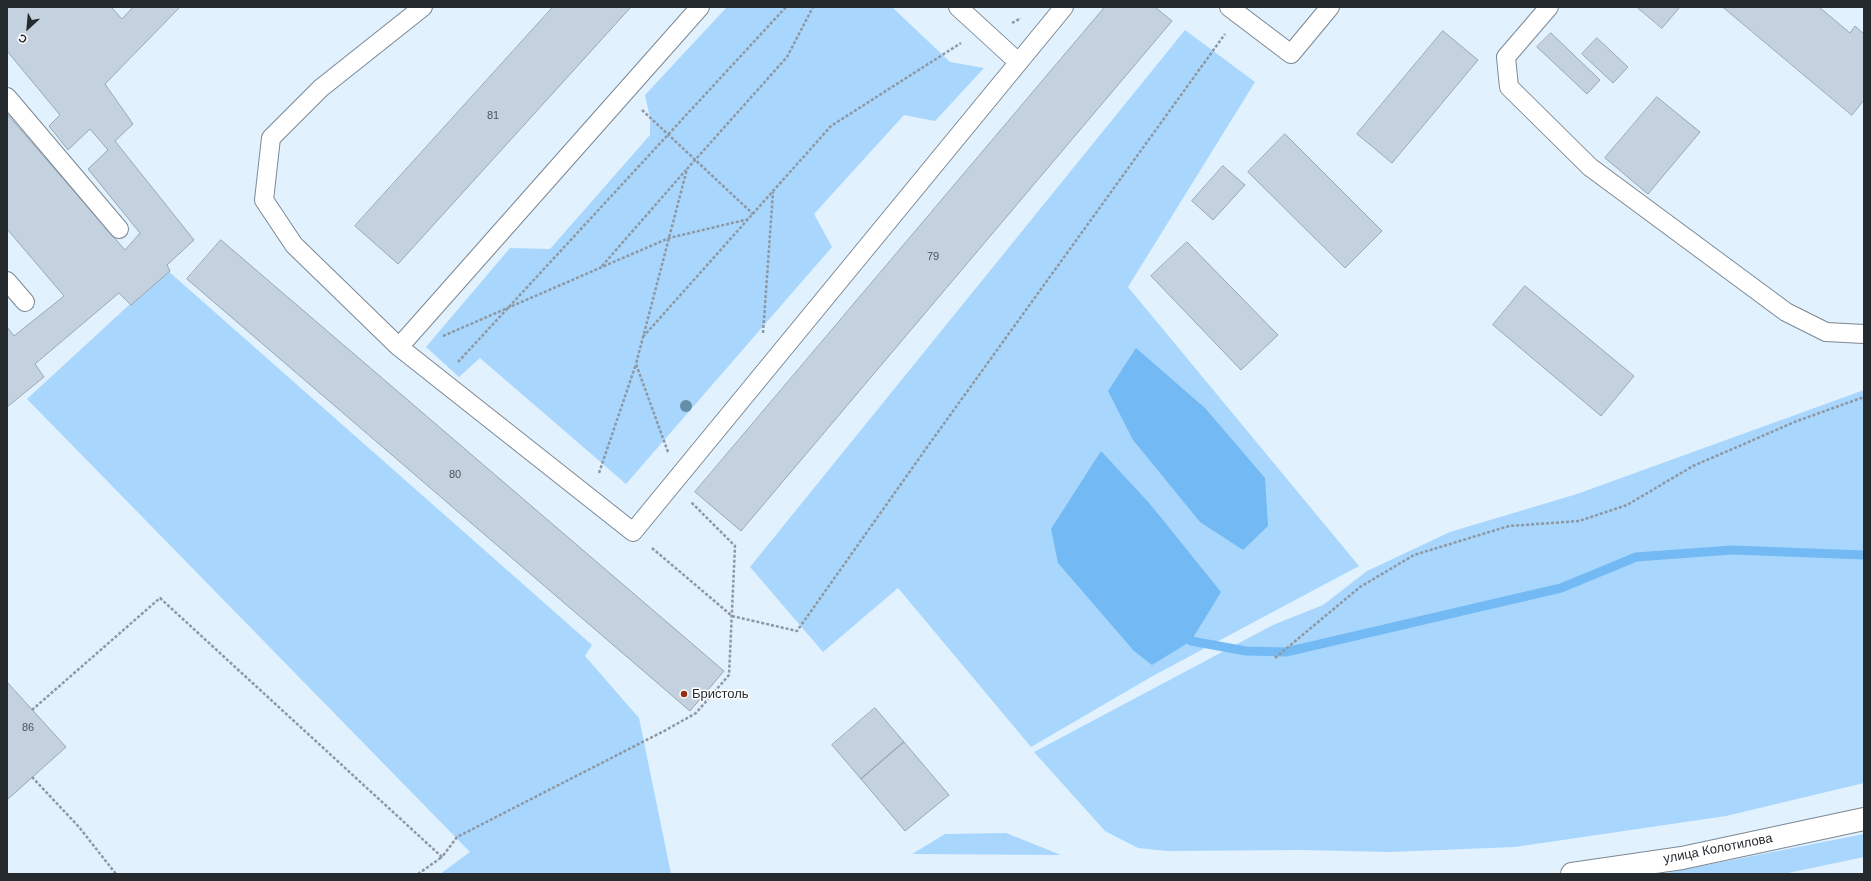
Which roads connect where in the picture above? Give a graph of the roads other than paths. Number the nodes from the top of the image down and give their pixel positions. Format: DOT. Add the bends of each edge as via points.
graph roads {
  1 [pos="423,7"];
  2 [pos="700,7"];
  3 [pos="958,7"];
  4 [pos="1064,7"];
  5 [pos="1330,7"];
  6 [pos="1548,7"];
  7 [pos="1234,11"];
  8 [pos="1018,62"];
  9 [pos="7,97"];
  10 [pos="119,229"];
  11 [pos="7,281"];
  12 [pos="25,302"];
  13 [pos="1864,334"];
  14 [pos="402,350"];
  15 [pos="1864,819"];
  16 [pos="1572,874"];
  1 -- 14 [label="lane" via="320,88 271,138 264,200 294,245"];
  2 -- 14 [label="lane"];
  3 -- 8 [label="lane"];
  4 -- 8 [label="lane"];
  5 -- 7 [label="lane" via="1291,54"];
  6 -- 13 [label="lane" via="1506,57 1509,87 1590,167 1786,312 1826,332"];
  8 -- 14 [label="lane" via="633,532"];
  9 -- 10 [label="lane"];
  11 -- 12 [label="lane"];
  15 -- 16 [label="main road, улица Колотилова" via="1682,858"];
}
